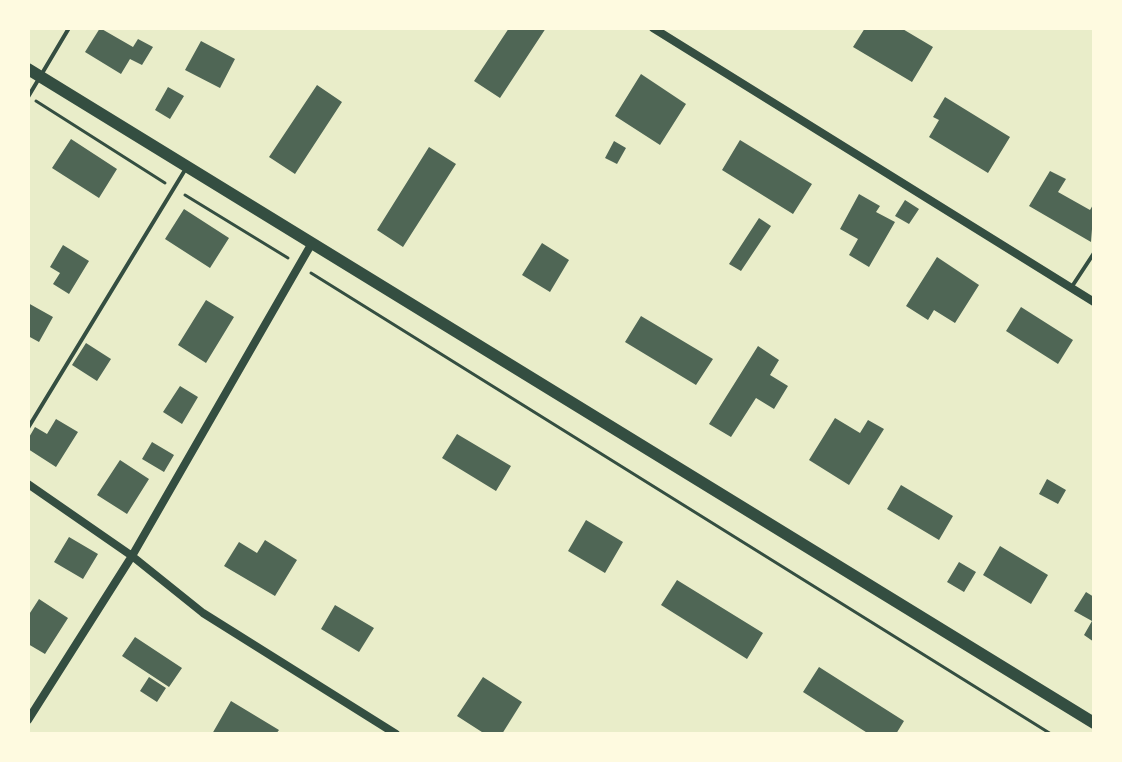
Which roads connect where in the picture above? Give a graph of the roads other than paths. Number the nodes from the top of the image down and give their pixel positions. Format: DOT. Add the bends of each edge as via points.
graph roads {
  1 [pos="69,28"];
  2 [pos="653,28"];
  3 [pos="28,69"];
  4 [pos="41,77"];
  5 [pos="28,97"];
  6 [pos="187,167"];
  7 [pos="312,243"];
  8 [pos="1094,253"];
  9 [pos="1071,288"];
  10 [pos="1094,302"];
  11 [pos="28,428"];
  12 [pos="28,484"];
  13 [pos="132,556"];
  14 [pos="28,720"];
  15 [pos="1094,723"];
  16 [pos="396,734"];
  1 -- 4 [label="lane"];
  2 -- 9 [label="street"];
  3 -- 4 [label="main road"];
  4 -- 5 [label="lane"];
  4 -- 6 [label="main road"];
  6 -- 7 [label="main road"];
  6 -- 11 [label="lane"];
  7 -- 13 [label="street"];
  7 -- 15 [label="main road"];
  8 -- 9 [label="lane"];
  9 -- 10 [label="street"];
  12 -- 13 [label="street"];
  13 -- 14 [label="street"];
  13 -- 16 [label="street" via="203,613"];
}
